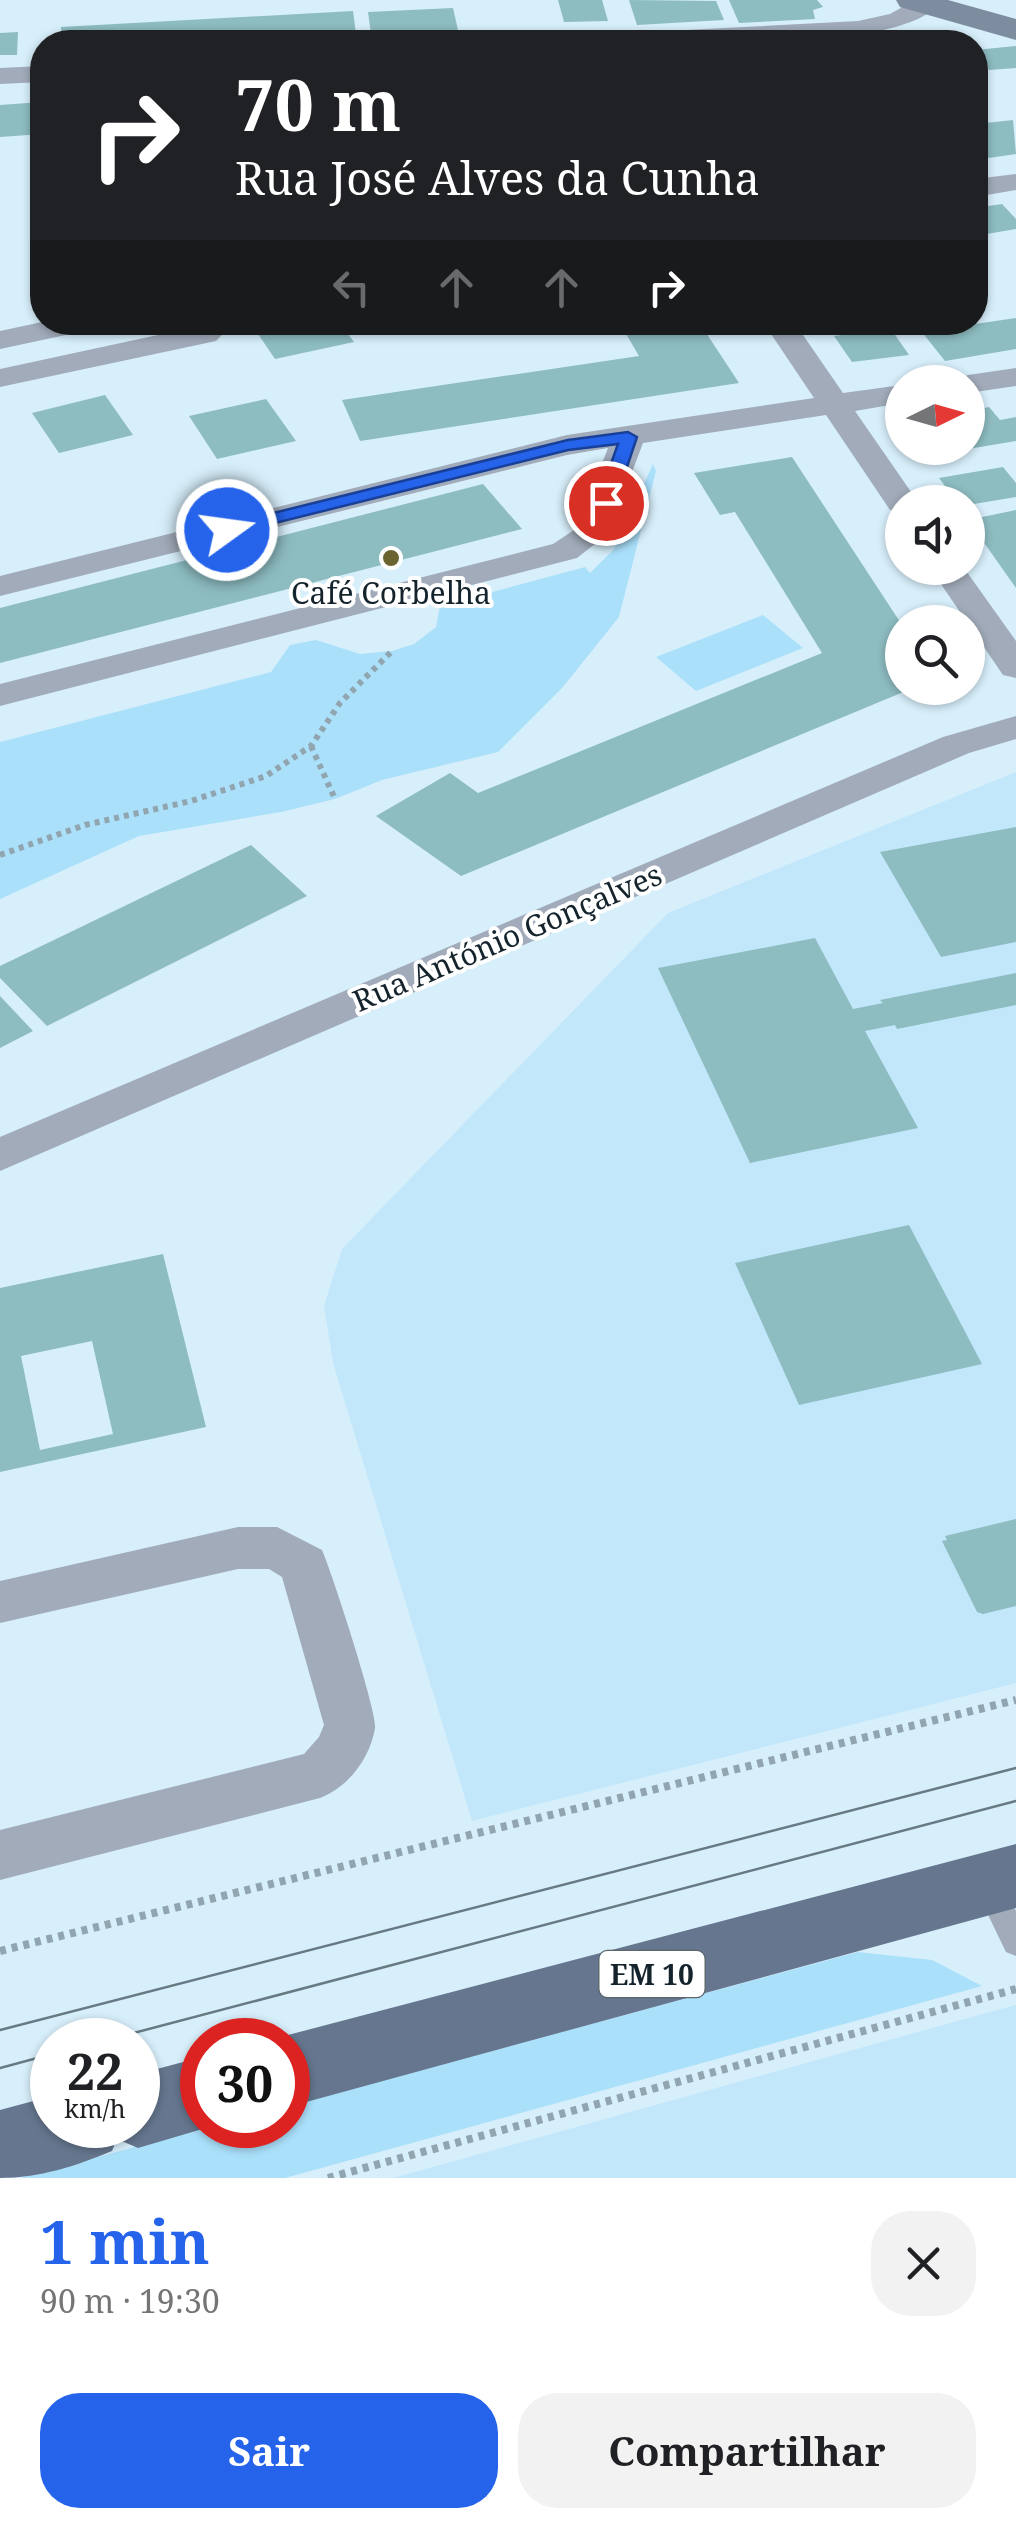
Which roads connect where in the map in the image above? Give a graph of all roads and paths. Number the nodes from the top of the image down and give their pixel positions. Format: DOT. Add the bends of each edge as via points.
graph roads {
  1 [pos="919,2"];
  2 [pos="839,30"];
  3 [pos="1016,30"];
  4 [pos="30,75"];
  5 [pos="0,76"];
  6 [pos="1016,182"];
  7 [pos="988,186"];
  8 [pos="30,334"];
  9 [pos="200,335"];
  10 [pos="787,335"];
  11 [pos="0,340"];
  12 [pos="1016,376"];
  13 [pos="0,378"];
  14 [pos="985,381"];
  15 [pos="885,397"];
  16 [pos="834,405"];
  17 [pos="628,437"];
  18 [pos="890,485"];
  19 [pos="959,585"];
  20 [pos="0,586"];
  21 [pos="392,651"];
  22 [pos="1016,667"];
  23 [pos="0,695"];
  24 [pos="1016,727"];
  25 [pos="311,746"];
  26 [pos="335,798"];
  27 [pos="0,855"];
  28 [pos="0,1155"];
  29 [pos="0,1602"];
  30 [pos="1016,1700"];
  31 [pos="0,1855"];
  32 [pos="1007,1901"];
  33 [pos="0,1951"];
  34 [pos="1016,1989"];
  35 [pos="310,2066"];
  36 [pos="30,2140"];
  37 [pos="0,2148"];
  38 [pos="328,2178"];
  1 -- 2 [label="street" via="898,20"];
  1 -- 3 [label="main road"];
  4 -- 5 [label="street"];
  6 -- 7 [label="street"];
  8 -- 11 [label="street"];
  9 -- 13 [label="street"];
  10 -- 16 [label="street"];
  12 -- 14 [label="street"];
  15 -- 16 [label="street"];
  16 -- 17 [label="street"];
  16 -- 18 [label="street"];
  17 -- 20 [label="street" via="548,450"];
  17 -- 23 [label="street" via="592,533 565,550"];
  19 -- 22 [label="street"];
  21 -- 25 [label="path" via="340,702"];
  24 -- 28 [label="street, Rua António Gonçalves" via="956,745"];
  25 -- 26 [label="path"];
  25 -- 27 [label="path" via="266,776"];
  29 -- 31 [label="street" via="238,1548 277,1548 304,1565 350,1725 341,1750 320,1774"];
  30 -- 33 [label="path"];
  32 -- 35 [label="main road, EM 10"];
  34 -- 38 [label="path"];
  36 -- 37 [label="main road"];
}
